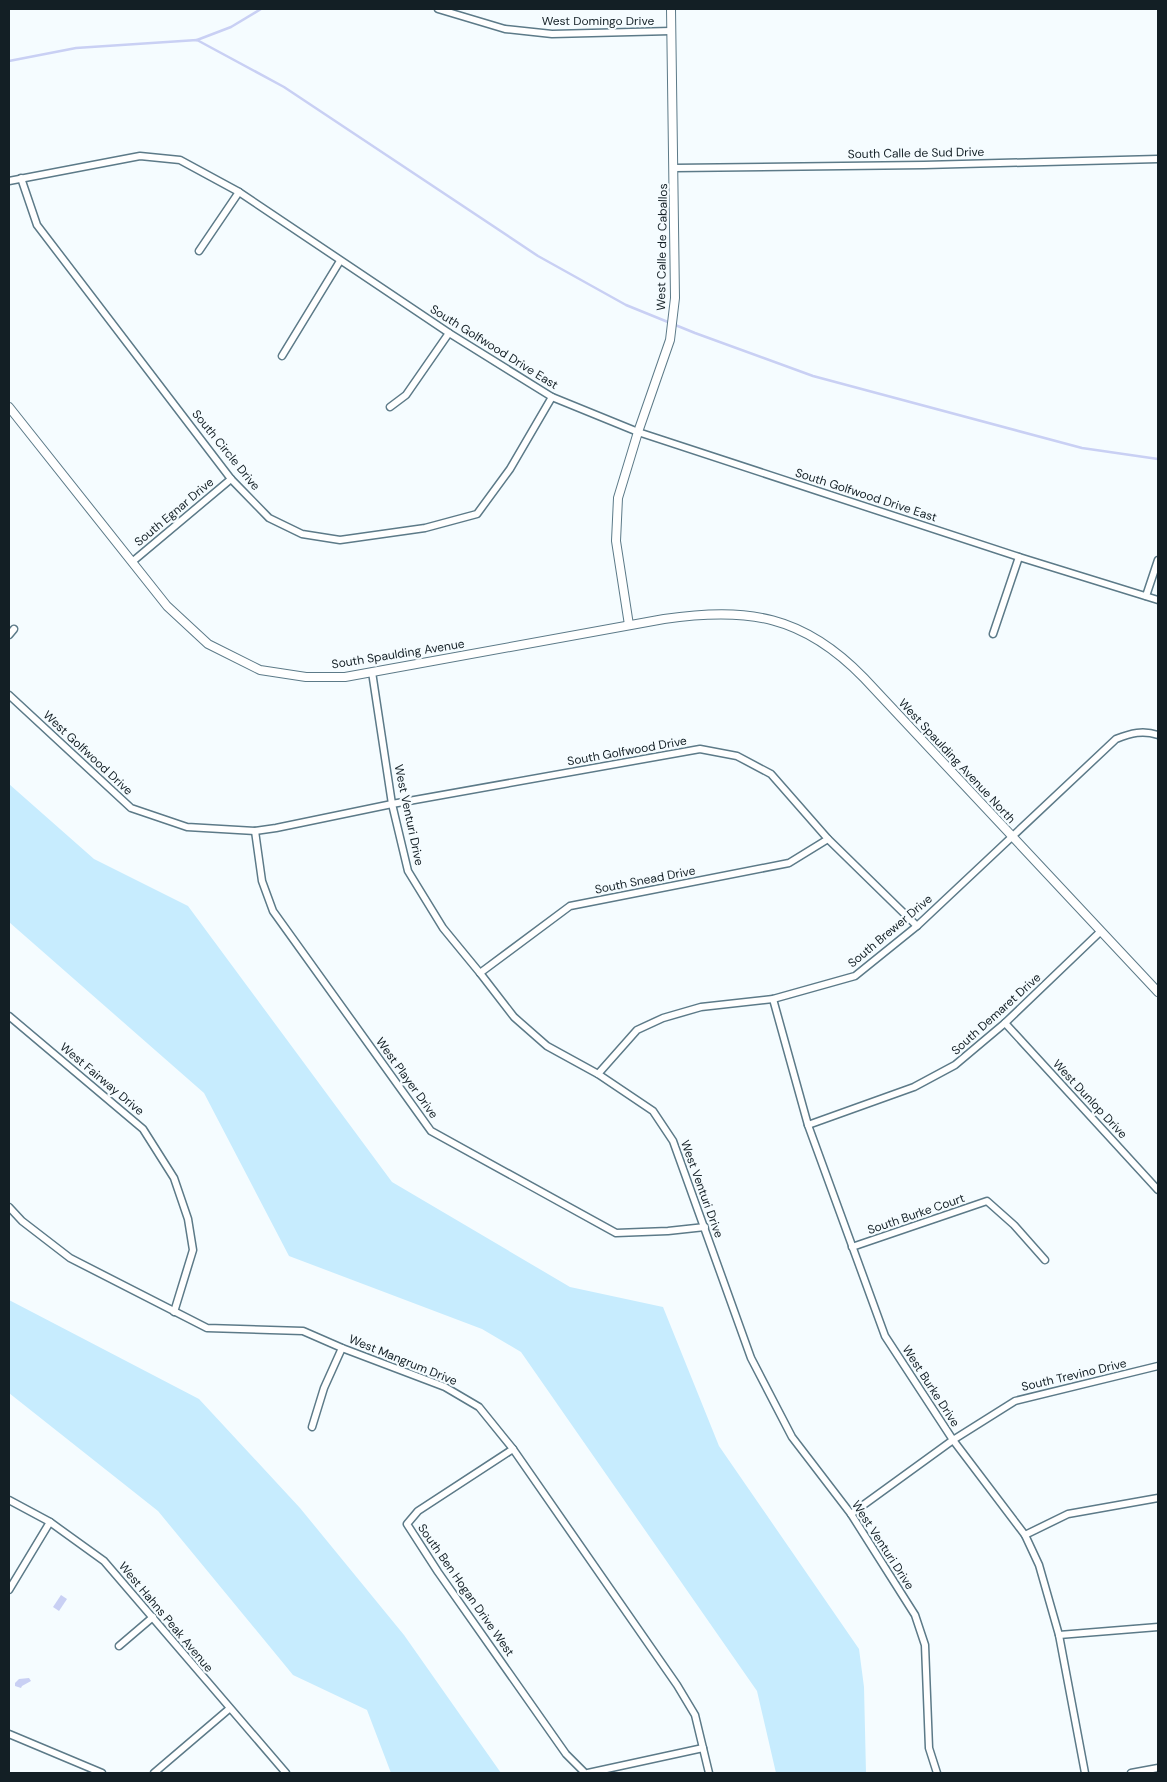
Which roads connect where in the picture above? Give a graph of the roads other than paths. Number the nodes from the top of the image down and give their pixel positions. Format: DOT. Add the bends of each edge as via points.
graph roads {
  1 [pos="438,9"];
  2 [pos="671,9"];
  3 [pos="671,32"];
  4 [pos="1158,158"];
  5 [pos="674,168"];
  6 [pos="21,178"];
  7 [pos="9,181"];
  8 [pos="239,192"];
  9 [pos="199,251"];
  10 [pos="340,261"];
  11 [pos="449,333"];
  12 [pos="282,356"];
  13 [pos="552,397"];
  14 [pos="390,407"];
  15 [pos="9,408"];
  16 [pos="638,432"];
  17 [pos="231,479"];
  18 [pos="1019,557"];
  19 [pos="1158,560"];
  20 [pos="132,562"];
  21 [pos="1146,596"];
  22 [pos="1158,600"];
  23 [pos="784,623"];
  24 [pos="629,625"];
  25 [pos="14,629"];
  26 [pos="993,634"];
  27 [pos="9,635"];
  28 [pos="372,672"];
  29 [pos="9,695"];
  30 [pos="1158,735"];
  31 [pos="392,804"];
  32 [pos="276,828"];
  33 [pos="255,831"];
  34 [pos="1013,837"];
  35 [pos="828,838"];
  36 [pos="917,926"];
  37 [pos="1102,931"];
  38 [pos="480,972"];
  39 [pos="1158,992"];
  40 [pos="773,999"];
  41 [pos="9,1016"];
  42 [pos="1005,1023"];
  43 [pos="598,1074"];
  44 [pos="808,1124"];
  45 [pos="1158,1190"];
  46 [pos="9,1207"];
  47 [pos="705,1227"];
  48 [pos="852,1247"];
  49 [pos="1045,1260"];
  50 [pos="174,1312"];
  51 [pos="342,1348"];
  52 [pos="1158,1366"];
  53 [pos="312,1427"];
  54 [pos="953,1440"];
  55 [pos="512,1449"];
  56 [pos="1158,1498"];
  57 [pos="9,1500"];
  58 [pos="851,1514"];
  59 [pos="50,1522"];
  60 [pos="1025,1535"];
  61 [pos="9,1590"];
  62 [pos="153,1617"];
  63 [pos="1158,1628"];
  64 [pos="1059,1635"];
  65 [pos="119,1646"];
  66 [pos="229,1709"];
  67 [pos="9,1734"];
  68 [pos="703,1748"];
  69 [pos="1158,1768"];
  70 [pos="102,1773"];
  71 [pos="154,1773"];
  72 [pos="286,1773"];
  73 [pos="586,1773"];
  74 [pos="709,1773"];
  75 [pos="937,1773"];
  76 [pos="1085,1773"];
  77 [pos="1131,1773"];
  1 -- 3 [label="street, West Domingo Drive" via="505,29 544,33"];
  2 -- 3 [label="street, West Calle de Caballos"];
  3 -- 5 [label="street, West Calle de Caballos"];
  4 -- 5 [label="street, South Calle de Sud Drive"];
  5 -- 16 [label="street, West Calle de Caballos" via="675,298 670,340"];
  6 -- 7 [label="street, South Golfwood Drive East"];
  6 -- 8 [label="street, South Golfwood Drive East" via="140,156 180,160"];
  6 -- 17 [label="street, South Circle Drive" via="37,225"];
  8 -- 9 [label="street"];
  8 -- 10 [label="street, South Golfwood Drive East"];
  10 -- 11 [label="street, South Golfwood Drive East"];
  10 -- 12 [label="street"];
  11 -- 13 [label="street, South Golfwood Drive East"];
  11 -- 14 [label="street" via="406,395"];
  13 -- 16 [label="street, South Golfwood Drive East"];
  13 -- 17 [label="street, South Circle Drive" via="478,514 426,528 340,540 302,534 269,518"];
  15 -- 20 [label="street, South Spaulding Avenue"];
  16 -- 18 [label="street, South Golfwood Drive East"];
  16 -- 24 [label="street, West Calle de Caballos" via="618,498 616,532"];
  17 -- 20 [label="street, South Egnar Drive"];
  18 -- 21 [label="street, South Golfwood Drive East"];
  18 -- 26 [label="street"];
  19 -- 21 [label="street"];
  20 -- 28 [label="street, South Spaulding Avenue" via="167,606 208,644 260,670 306,677 345,677"];
  21 -- 22 [label="street, South Golfwood Drive East"];
  23 -- 24 [label="street, South Spaulding Avenue" via="748,615 712,613"];
  23 -- 34 [label="street, West Spaulding Avenue North" via="822,642 854,668"];
  24 -- 28 [label="street, South Spaulding Avenue"];
  25 -- 27 [label="street"];
  28 -- 31 [label="street, West Venturi Drive"];
  29 -- 33 [label="street, West Golfwood Drive" via="131,808 187,827"];
  30 -- 34 [label="street, South Brewer Drive" via="1131,733 1116,739"];
  31 -- 32 [label="street, South Golfwood Drive"];
  31 -- 35 [label="street, South Golfwood Drive" via="700,749 737,756 771,774"];
  31 -- 38 [label="street, West Venturi Drive" via="408,871 443,928"];
  32 -- 33 [label="street, West Golfwood Drive"];
  33 -- 47 [label="street, West Player Drive" via="262,881 272,911 432,1131 616,1233"];
  34 -- 36 [label="street, South Brewer Drive"];
  34 -- 37 [label="street, West Spaulding Avenue North"];
  35 -- 36 [label="street, South Golfwood Drive"];
  35 -- 38 [label="street, South Snead Drive" via="789,863 570,906"];
  36 -- 40 [label="street, South Brewer Drive" via="855,976"];
  37 -- 39 [label="street, West Spaulding Avenue North"];
  37 -- 42 [label="street, South Demaret Drive"];
  38 -- 43 [label="street, West Venturi Drive" via="514,1017 547,1046"];
  40 -- 43 [label="street, South Brewer Drive" via="701,1007 663,1018 637,1030"];
  40 -- 44 [label="street, West Burke Drive"];
  41 -- 50 [label="street, West Fairway Drive" via="143,1129 174,1178 188,1219 193,1250"];
  42 -- 44 [label="street, South Demaret Drive" via="955,1065 914,1087"];
  42 -- 45 [label="street, West Dunlop Drive"];
  43 -- 47 [label="street, West Venturi Drive" via="653,1112 673,1141"];
  44 -- 48 [label="street, West Burke Drive"];
  46 -- 50 [label="street, West Mangrum Drive" via="70,1258"];
  47 -- 58 [label="street, West Venturi Drive" via="751,1358 792,1437"];
  48 -- 49 [label="street, South Burke Court" via="987,1202 1014,1225"];
  48 -- 54 [label="street, West Burke Drive" via="885,1336"];
  50 -- 51 [label="street, West Mangrum Drive" via="207,1328 303,1331"];
  51 -- 53 [label="street" via="324,1388"];
  51 -- 55 [label="street, West Mangrum Drive" via="445,1386 479,1407"];
  52 -- 54 [label="street, South Trevino Drive" via="1015,1400"];
  54 -- 58 [label="street, South Trevino Drive"];
  54 -- 60 [label="street, West Burke Drive"];
  55 -- 68 [label="street, West Mangrum Drive" via="677,1685 695,1715"];
  55 -- 73 [label="street, South Ben Hogan Drive West" via="418,1511 407,1524 566,1754"];
  56 -- 60 [label="street" via="1068,1514"];
  57 -- 59 [label="street, West Hahns Peak Avenue"];
  58 -- 75 [label="street, West Venturi Drive" via="916,1615 925,1645 929,1748"];
  59 -- 61 [label="street"];
  59 -- 62 [label="street, West Hahns Peak Avenue" via="104,1561"];
  60 -- 64 [label="street, West Burke Drive" via="1039,1565"];
  62 -- 65 [label="street"];
  62 -- 66 [label="street, West Hahns Peak Avenue"];
  63 -- 64 [label="street"];
  64 -- 76 [label="street, West Burke Drive"];
  66 -- 71 [label="street"];
  66 -- 72 [label="street, West Hahns Peak Avenue"];
  67 -- 70 [label="street"];
  68 -- 73 [label="street"];
  68 -- 74 [label="street, West Mangrum Drive"];
  69 -- 77 [label="street"];
}
